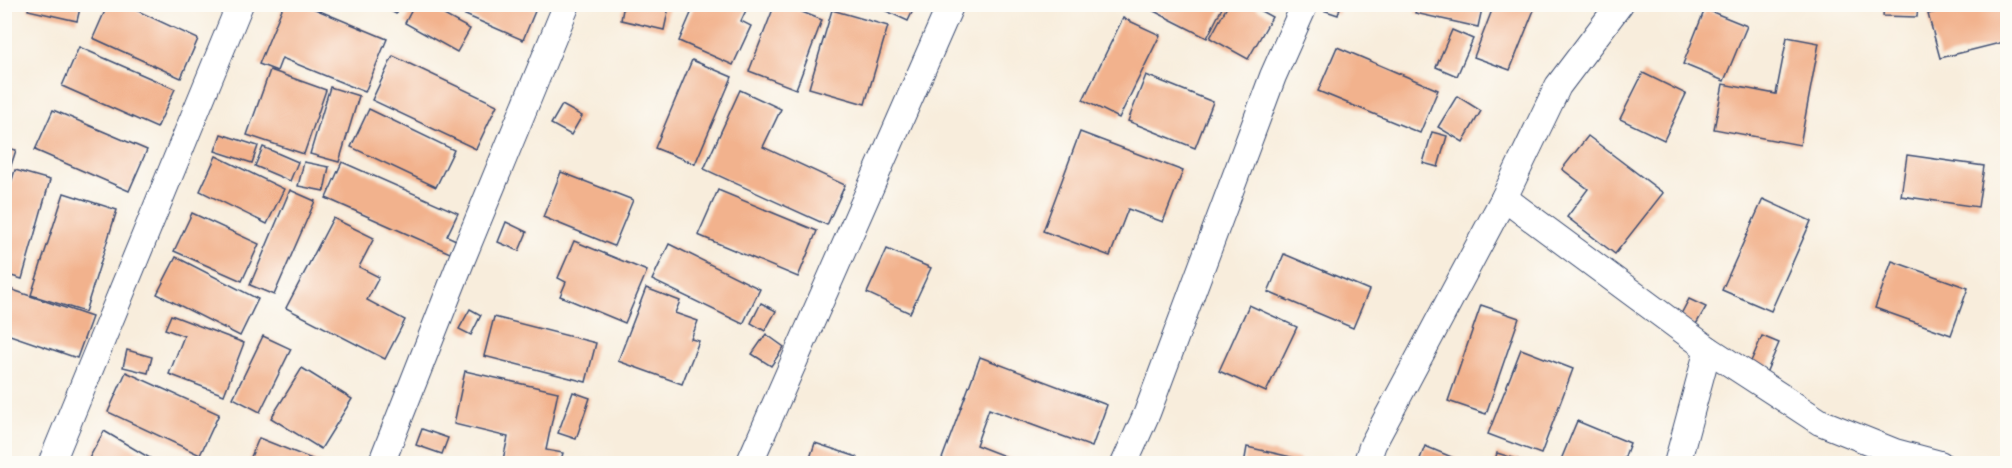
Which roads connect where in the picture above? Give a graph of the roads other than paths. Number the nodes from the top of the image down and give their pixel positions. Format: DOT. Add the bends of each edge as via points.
graph roads {
  1 [pos="240,4"];
  2 [pos="567,4"];
  3 [pos="951,4"];
  4 [pos="1305,4"];
  5 [pos="1620,4"];
  6 [pos="1504,198"];
  7 [pos="1708,349"];
  8 [pos="51,464"];
  9 [pos="381,464"];
  10 [pos="749,464"];
  11 [pos="1124,464"];
  12 [pos="1366,464"];
  13 [pos="1677,464"];
  14 [pos="1940,464"];
  1 -- 8 [label="street"];
  2 -- 9 [label="street"];
  3 -- 10 [label="street"];
  4 -- 11 [label="street" via="1273,76 1147,413"];
  5 -- 6 [label="street" via="1558,86"];
  6 -- 7 [label="street"];
  6 -- 12 [label="street"];
  7 -- 13 [label="street"];
  7 -- 14 [label="street" via="1820,422 1894,452"];
}
